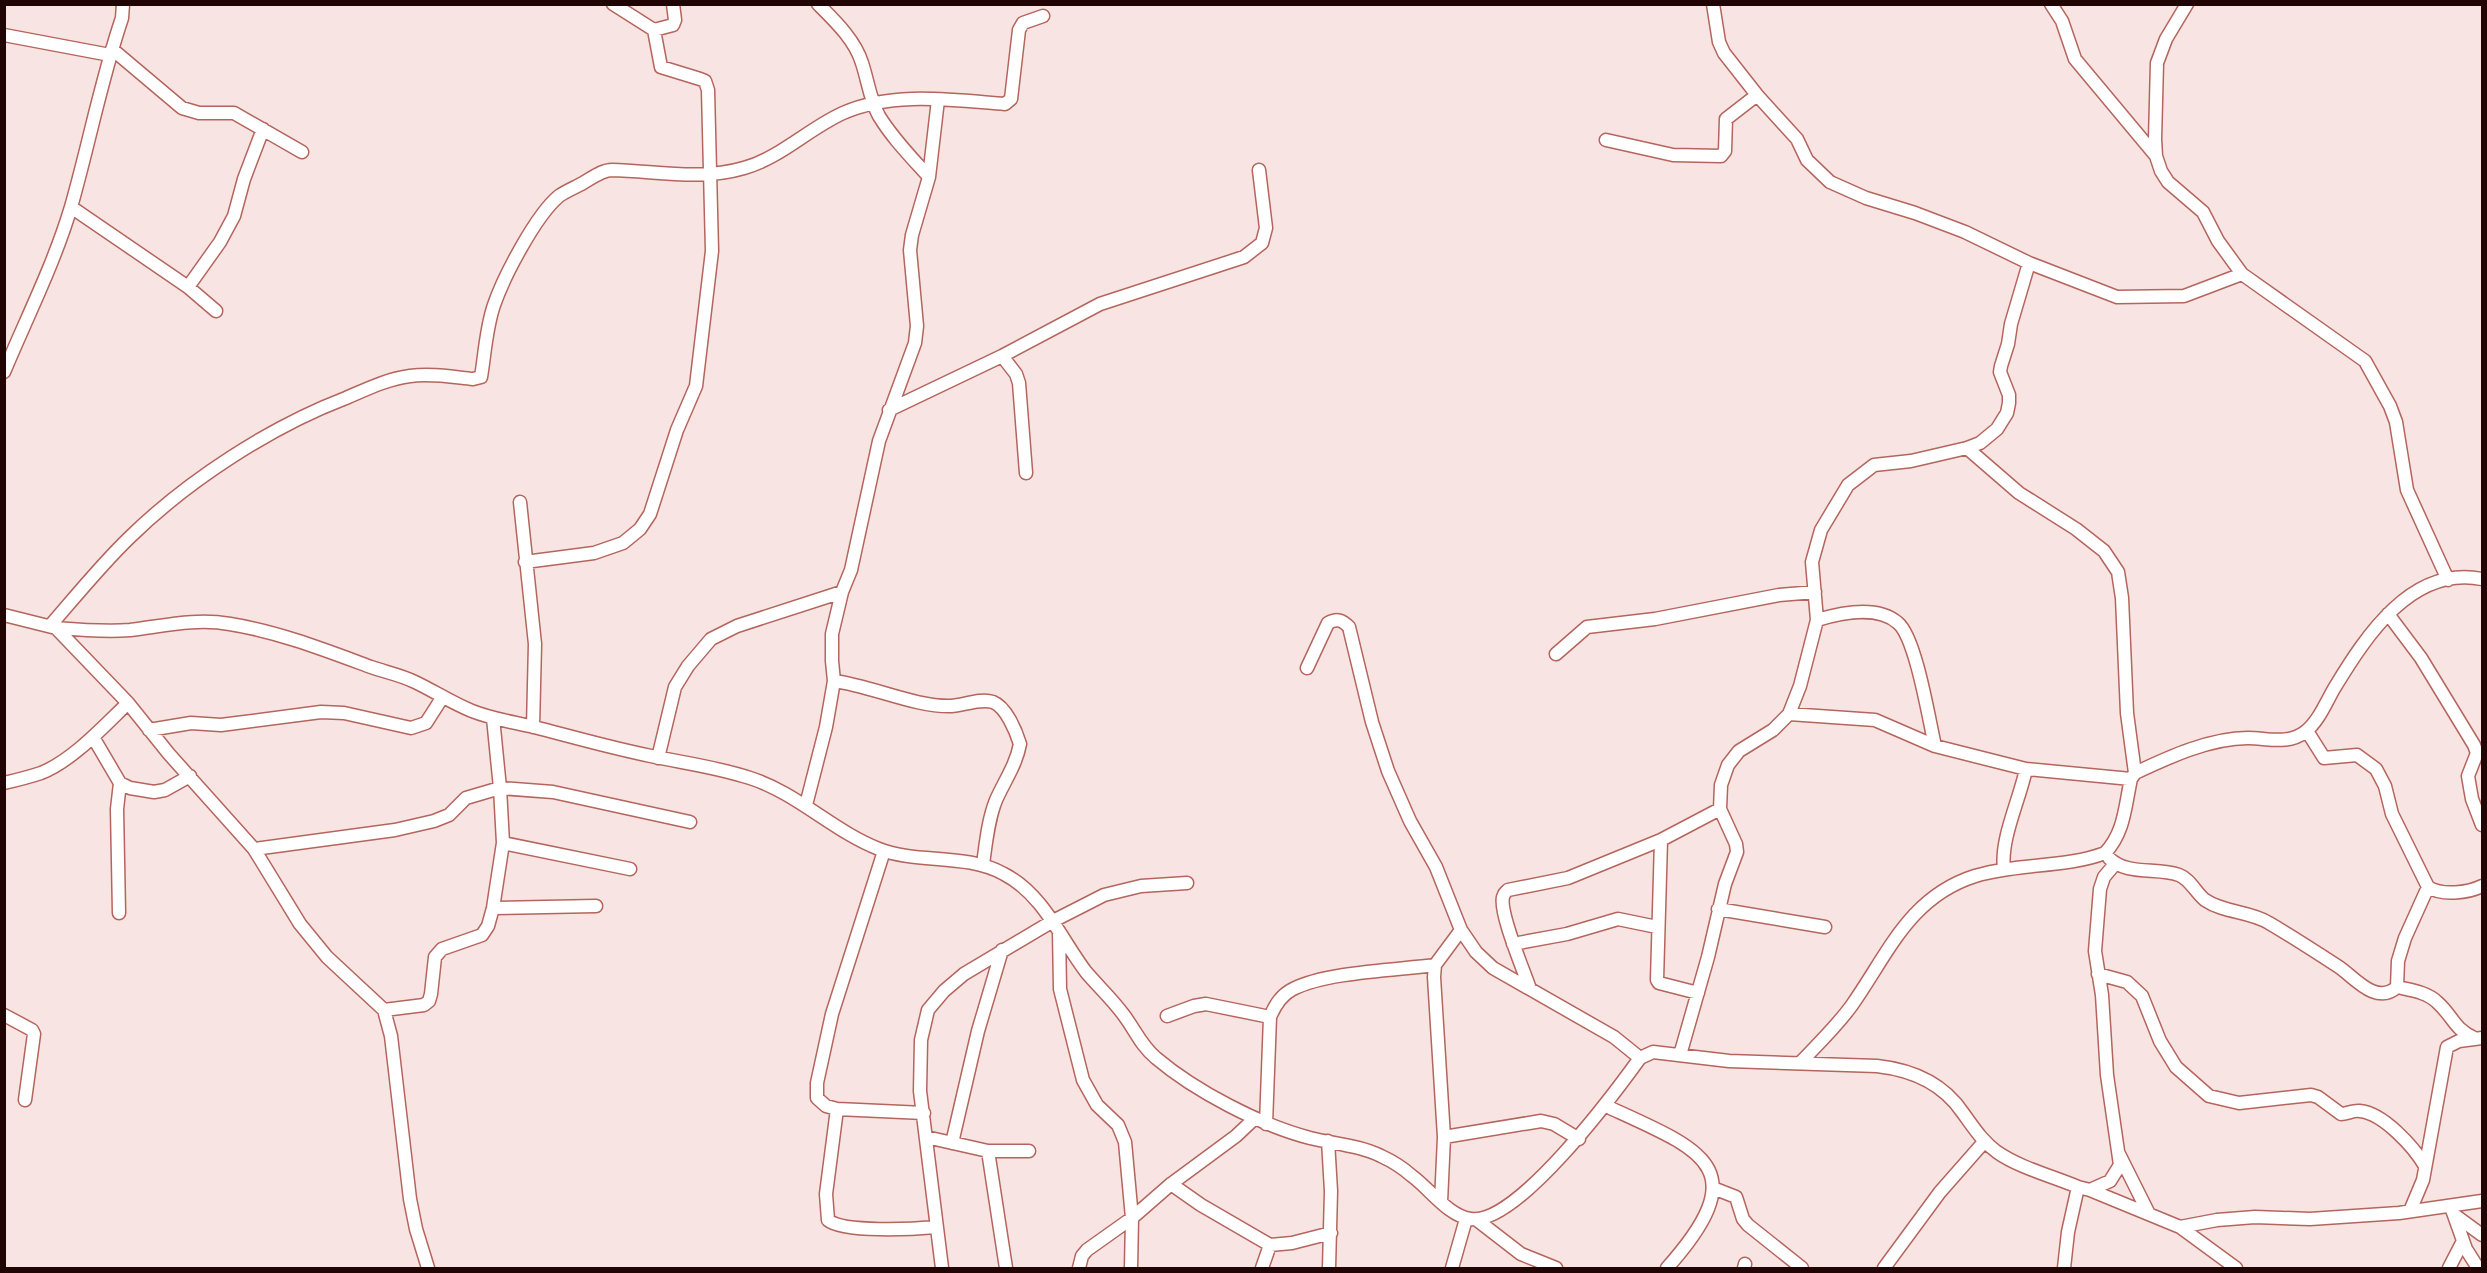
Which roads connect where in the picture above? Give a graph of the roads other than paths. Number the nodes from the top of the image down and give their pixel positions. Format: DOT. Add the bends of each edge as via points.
graph roads {
  1 [pos="123,4"];
  2 [pos="613,4"];
  3 [pos="673,4"];
  4 [pos="818,4"];
  5 [pos="1713,4"];
  6 [pos="2051,4"];
  7 [pos="2187,4"];
  8 [pos="1043,16"];
  9 [pos="654,30"];
  10 [pos="4,35"];
  11 [pos="111,52"];
  12 [pos="1757,95"];
  13 [pos="938,100"];
  14 [pos="873,103"];
  15 [pos="263,129"];
  16 [pos="1606,140"];
  17 [pos="302,152"];
  18 [pos="2157,156"];
  19 [pos="1259,170"];
  20 [pos="711,174"];
  21 [pos="929,177"];
  22 [pos="71,207"];
  23 [pos="2029,263"];
  24 [pos="2242,274"];
  25 [pos="188,286"];
  26 [pos="216,311"];
  27 [pos="1002,356"];
  28 [pos="4,372"];
  29 [pos="889,410"];
  30 [pos="1967,448"];
  31 [pos="1026,473"];
  32 [pos="520,502"];
  33 [pos="525,562"];
  34 [pos="2482,579"];
  35 [pos="2448,580"];
  36 [pos="842,592"];
  37 [pos="1815,592"];
  38 [pos="2388,614"];
  39 [pos="4,615"];
  40 [pos="1818,620"];
  41 [pos="53,627"];
  42 [pos="1556,654"];
  43 [pos="1307,668"];
  44 [pos="834,681"];
  45 [pos="442,698"];
  46 [pos="128,703"];
  47 [pos="1789,714"];
  48 [pos="493,718"];
  49 [pos="533,727"];
  50 [pos="149,730"];
  51 [pos="2307,731"];
  52 [pos="93,737"];
  53 [pos="1935,746"];
  54 [pos="658,758"];
  55 [pos="2026,769"];
  56 [pos="2133,776"];
  57 [pos="190,777"];
  58 [pos="4,783"];
  59 [pos="120,783"];
  60 [pos="500,788"];
  61 [pos="806,805"];
  62 [pos="1720,809"];
  63 [pos="690,822"];
  64 [pos="2482,825"];
  65 [pos="1661,840"];
  66 [pos="503,843"];
  67 [pos="254,849"];
  68 [pos="884,851"];
  69 [pos="2106,852"];
  70 [pos="983,864"];
  71 [pos="2115,864"];
  72 [pos="630,869"];
  73 [pos="2004,869"];
  74 [pos="1187,883"];
  75 [pos="2482,886"];
  76 [pos="2428,887"];
  77 [pos="596,906"];
  78 [pos="493,908"];
  79 [pos="1718,909"];
  80 [pos="118,913"];
  81 [pos="1056,925"];
  82 [pos="1657,927"];
  83 [pos="1826,927"];
  84 [pos="1461,930"];
  85 [pos="1514,944"];
  86 [pos="1002,950"];
  87 [pos="1435,965"];
  88 [pos="2098,974"];
  89 [pos="2397,987"];
  90 [pos="1530,989"];
  91 [pos="1698,993"];
  92 [pos="384,1010"];
  93 [pos="4,1014"];
  94 [pos="1167,1016"];
  95 [pos="1270,1017"];
  96 [pos="2479,1038"];
  97 [pos="1680,1055"];
  98 [pos="1640,1058"];
  99 [pos="1800,1063"];
  100 [pos="25,1100"];
  101 [pos="1606,1106"];
  102 [pos="837,1109"];
  103 [pos="924,1113"];
  104 [pos="1254,1119"];
  105 [pos="1266,1125"];
  106 [pos="926,1137"];
  107 [pos="1444,1137"];
  108 [pos="1579,1138"];
  109 [pos="1328,1141"];
  110 [pos="1984,1142"];
  111 [pos="952,1143"];
  112 [pos="988,1151"];
  113 [pos="1029,1151"];
  114 [pos="2119,1154"];
  115 [pos="2425,1166"];
  116 [pos="1171,1184"];
  117 [pos="1713,1188"];
  118 [pos="2084,1188"];
  119 [pos="2482,1201"];
  120 [pos="1441,1202"];
  121 [pos="2410,1211"];
  122 [pos="2454,1211"];
  123 [pos="2148,1212"];
  124 [pos="1132,1218"];
  125 [pos="1472,1219"];
  126 [pos="936,1227"];
  127 [pos="2180,1227"];
  128 [pos="1331,1233"];
  129 [pos="2482,1235"];
  130 [pos="2463,1241"];
  131 [pos="1270,1245"];
  132 [pos="428,1269"];
  133 [pos="942,1269"];
  134 [pos="1006,1269"];
  135 [pos="1079,1269"];
  136 [pos="1131,1269"];
  137 [pos="1262,1269"];
  138 [pos="1329,1269"];
  139 [pos="1452,1269"];
  140 [pos="1556,1269"];
  141 [pos="1667,1269"];
  142 [pos="1802,1269"];
  143 [pos="1884,1269"];
  144 [pos="2064,1269"];
  145 [pos="2236,1269"];
  146 [pos="2449,1269"];
  147 [pos="2478,1269"];
  1 -- 11 [label="street"];
  2 -- 9 [label="street"];
  3 -- 9 [label="street" via="673,25"];
  4 -- 14 [label="street" via="855,47"];
  5 -- 12 [label="street" via="1724,53"];
  6 -- 18 [label="street" via="2062,21 2075,58"];
  7 -- 18 [label="street" via="2157,63"];
  8 -- 13 [label="street" via="1023,23 1019,30 1010,102"];
  9 -- 20 [label="street" via="661,67 700,79 707,85"];
  10 -- 11 [label="street"];
  11 -- 15 [label="street" via="182,108 199,113 234,113"];
  11 -- 22 [label="street"];
  12 -- 16 [label="street" via="1725,119 1725,151 1721,156 1673,155"];
  12 -- 23 [label="street" via="1797,139 1816,171 1830,182 1965,232"];
  13 -- 14 [label="street"];
  13 -- 21 [label="street"];
  14 -- 20 [label="street" via="814,128 761,162"];
  14 -- 21 [label="street" via="891,134"];
  15 -- 17 [label="street"];
  15 -- 25 [label="street" via="234,216"];
  18 -- 24 [label="street" via="2168,182 2203,212"];
  19 -- 27 [label="street" via="1266,228 1262,243 1244,258 1112,299"];
  20 -- 33 [label="street" via="712,250 696,386 650,514 623,543 594,553"];
  20 -- 41 [label="street" via="610,170 560,196 531,234 494,306 481,377 413,375 390,379 318,408 244,450 162,508 104,563"];
  21 -- 29 [label="street" via="910,250 915,343"];
  22 -- 25 [label="street"];
  22 -- 28 [label="street"];
  23 -- 24 [label="street" via="2107,295 2126,298 2184,296"];
  23 -- 30 [label="street" via="2000,372 2009,394 2007,413 1989,437"];
  24 -- 35 [label="street" via="2365,361 2390,406 2407,490"];
  25 -- 26 [label="street"];
  27 -- 29 [label="street"];
  27 -- 31 [label="street" via="1019,383"];
  29 -- 36 [label="street" via="851,570"];
  30 -- 37 [label="street" via="1874,465 1860,473 1848,485 1821,530 1812,562"];
  30 -- 56 [label="street" via="2019,493 2104,551 2118,572"];
  32 -- 33 [label="street"];
  33 -- 49 [label="street" via="535,644"];
  34 -- 35 [label="street"];
  35 -- 38 [label="street" via="2426,586"];
  36 -- 44 [label="street" via="832,634"];
  36 -- 54 [label="street" via="737,626 711,639 675,687"];
  37 -- 40 [label="street"];
  37 -- 42 [label="street" via="1587,627"];
  38 -- 51 [label="street"];
  38 -- 64 [label="street" via="2421,658 2474,745 2477,753 2468,776"];
  39 -- 41 [label="street"];
  40 -- 47 [label="street"];
  40 -- 53 [label="street" via="1858,613 1892,618 1900,624 1915,658"];
  41 -- 45 [label="street" via="114,631 186,621 235,625 309,644 401,676"];
  41 -- 46 [label="street"];
  43 -- 84 [label="street" via="1328,623 1335,619 1343,621 1349,627 1388,771 1436,867"];
  44 -- 61 [label="street"];
  44 -- 70 [label="street" via="930,705 986,701 999,707 1020,744 994,808"];
  45 -- 48 [label="street"];
  45 -- 50 [label="street" via="426,723 411,728 333,712"];
  46 -- 50 [label="street"];
  46 -- 52 [label="street"];
  47 -- 53 [label="street" via="1875,720"];
  47 -- 62 [label="street" via="1773,730 1739,751 1728,765 1721,785"];
  48 -- 49 [label="street"];
  48 -- 60 [label="street"];
  49 -- 54 [label="street"];
  50 -- 57 [label="street"];
  51 -- 56 [label="street" via="2289,740 2244,738 2201,746"];
  51 -- 76 [label="street" via="2324,758 2358,755 2376,769 2388,790 2396,822"];
  52 -- 58 [label="street" via="42,772"];
  52 -- 59 [label="street"];
  53 -- 55 [label="street"];
  54 -- 61 [label="street" via="753,778"];
  55 -- 56 [label="street"];
  55 -- 73 [label="street" via="2010,824"];
  56 -- 69 [label="street" via="2121,831"];
  57 -- 59 [label="street" via="154,792"];
  57 -- 67 [label="street"];
  59 -- 80 [label="street"];
  60 -- 63 [label="street" via="553,792"];
  60 -- 66 [label="street"];
  60 -- 67 [label="street" via="466,798 449,816 434,821"];
  61 -- 68 [label="street"];
  62 -- 65 [label="street"];
  62 -- 79 [label="street" via="1737,852"];
  65 -- 82 [label="street"];
  65 -- 85 [label="street" via="1568,878 1508,890 1502,903"];
  66 -- 72 [label="street"];
  66 -- 78 [label="street"];
  67 -- 92 [label="street" via="300,924 327,957"];
  68 -- 70 [label="street"];
  68 -- 102 [label="street" via="832,1014 819,1073 817,1098"];
  69 -- 71 [label="street"];
  69 -- 73 [label="street"];
  70 -- 81 [label="street" via="1016,881"];
  71 -- 88 [label="street" via="2100,889 2095,951"];
  71 -- 89 [label="street" via="2179,875 2206,901 2268,922 2340,968 2357,984 2376,992 2392,992"];
  73 -- 99 [label="street" via="1958,883 1906,922 1850,1007"];
  74 -- 81 [label="street" via="1118,890"];
  75 -- 76 [label="street" via="2452,892"];
  76 -- 89 [label="street" via="2405,938 2398,961"];
  77 -- 78 [label="street"];
  78 -- 92 [label="street" via="482,935 442,949 435,957 429,1001"];
  79 -- 83 [label="street"];
  79 -- 91 [label="street"];
  81 -- 86 [label="street"];
  81 -- 104 [label="street" via="1085,970 1156,1058"];
  81 -- 124 [label="street" via="1058,977 1083,1080 1093,1100 1122,1133"];
  82 -- 85 [label="street" via="1618,919 1556,937"];
  82 -- 91 [label="street" via="1657,980"];
  84 -- 87 [label="street"];
  84 -- 90 [label="street" via="1493,968"];
  85 -- 90 [label="street"];
  86 -- 103 [label="street" via="964,974 928,1010 921,1040 920,1090"];
  86 -- 111 [label="street"];
  87 -- 95 [label="street" via="1319,980 1284,995"];
  87 -- 107 [label="street"];
  88 -- 114 [label="street"];
  88 -- 115 [label="street" via="2127,982 2142,996 2160,1041 2176,1067 2209,1096 2247,1103 2311,1095 2341,1114 2362,1111 2377,1117 2407,1140"];
  89 -- 96 [label="street" via="2429,996 2462,1032"];
  90 -- 98 [label="street" via="1614,1038"];
  91 -- 97 [label="street"];
  92 -- 132 [label="street" via="393,1046 410,1199"];
  93 -- 100 [label="street" via="34,1034"];
  94 -- 95 [label="street" via="1206,1004"];
  95 -- 105 [label="street"];
  96 -- 115 [label="street" via="2447,1047"];
  97 -- 98 [label="street" via="1653,1052"];
  97 -- 99 [label="street"];
  98 -- 101 [label="street"];
  99 -- 110 [label="street" via="1877,1066 1914,1073 1931,1081 1954,1102"];
  101 -- 108 [label="street"];
  101 -- 117 [label="street" via="1700,1156 1713,1178"];
  102 -- 103 [label="street"];
  102 -- 126 [label="street" via="826,1194 828,1220 848,1227"];
  103 -- 106 [label="street"];
  104 -- 105 [label="street"];
  104 -- 116 [label="street"];
  105 -- 109 [label="street"];
  106 -- 111 [label="street"];
  106 -- 126 [label="street"];
  107 -- 108 [label="street" via="1541,1121"];
  107 -- 120 [label="street"];
  108 -- 125 [label="street" via="1513,1203 1497,1214"];
  109 -- 120 [label="street" via="1380,1155 1410,1174"];
  109 -- 128 [label="street"];
  110 -- 118 [label="street" via="1999,1153"];
  110 -- 143 [label="street" via="1940,1192"];
  111 -- 112 [label="street"];
  112 -- 113 [label="street"];
  112 -- 134 [label="street"];
  114 -- 118 [label="street" via="2120,1165 2110,1181"];
  114 -- 123 [label="street"];
  115 -- 121 [label="street"];
  116 -- 124 [label="street"];
  116 -- 131 [label="street"];
  117 -- 141 [label="street" via="1712,1202 1702,1221"];
  117 -- 142 [label="street" via="1736,1197 1748,1225"];
  118 -- 123 [label="street"];
  118 -- 144 [label="street" via="2068,1232"];
  119 -- 122 [label="street"];
  120 -- 125 [label="street"];
  121 -- 122 [label="street"];
  121 -- 127 [label="street" via="2310,1219 2255,1217"];
  122 -- 129 [label="street"];
  122 -- 130 [label="street"];
  123 -- 127 [label="street"];
  124 -- 135 [label="street" via="1088,1250"];
  124 -- 136 [label="street"];
  125 -- 139 [label="street"];
  125 -- 140 [label="street" via="1521,1254"];
  126 -- 133 [label="street"];
  127 -- 145 [label="street"];
  128 -- 131 [label="street"];
  128 -- 138 [label="street"];
  130 -- 146 [label="street"];
  130 -- 147 [label="street"];
  131 -- 137 [label="street"];
}
